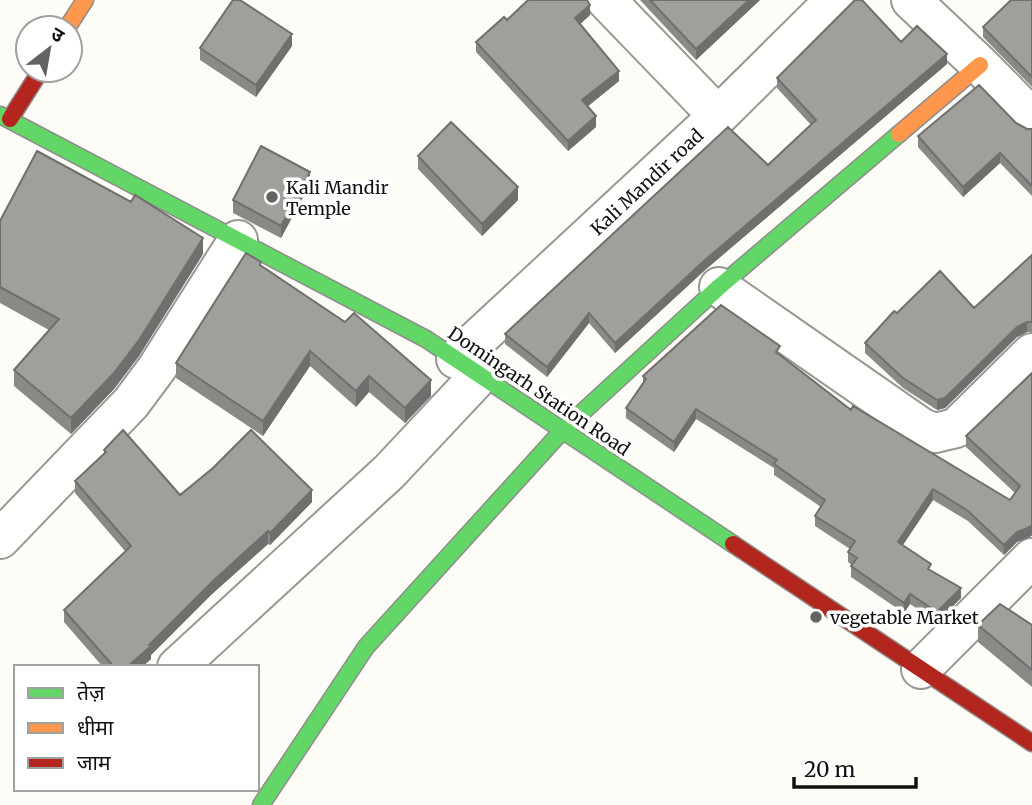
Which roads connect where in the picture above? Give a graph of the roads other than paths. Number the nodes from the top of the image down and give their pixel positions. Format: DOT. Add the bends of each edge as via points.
graph roads {
  1 [pos="606,0"];
  2 [pos="835,0"];
  3 [pos="911,0"];
  4 [pos="980,65"];
  5 [pos="30,84"];
  6 [pos="718,116"];
  7 [pos="5,117"];
  8 [pos="1032,118"];
  9 [pos="238,240"];
  10 [pos="719,287"];
  11 [pos="1032,353"];
  12 [pos="468,367"];
  13 [pos="563,430"];
  14 [pos="0,538"];
  15 [pos="1032,558"];
  16 [pos="179,665"];
  17 [pos="921,669"];
  18 [pos="1032,743"];
  19 [pos="261,805"];
  1 -- 6 [label="street"];
  2 -- 6 [label="street, Kali Mandir road"];
  3 -- 4 [label="street"];
  4 -- 8 [label="street"];
  4 -- 10 [label="street"];
  5 -- 7 [label="street"];
  6 -- 12 [label="street, Kali Mandir road"];
  7 -- 9 [label="street, Domingarh Station Road"];
  9 -- 12 [label="street, Domingarh Station Road" via="426,339"];
  9 -- 14 [label="street" via="131,402"];
  10 -- 11 [label="street" via="935,433 956,428"];
  10 -- 13 [label="street"];
  12 -- 13 [label="street, Domingarh Station Road"];
  12 -- 16 [label="street, Kali Mandir road" via="389,472"];
  13 -- 17 [label="street, Domingarh Station Road"];
  13 -- 19 [label="street" via="366,647"];
  15 -- 17 [label="street"];
  17 -- 18 [label="street, Domingarh Station Road"];
}
